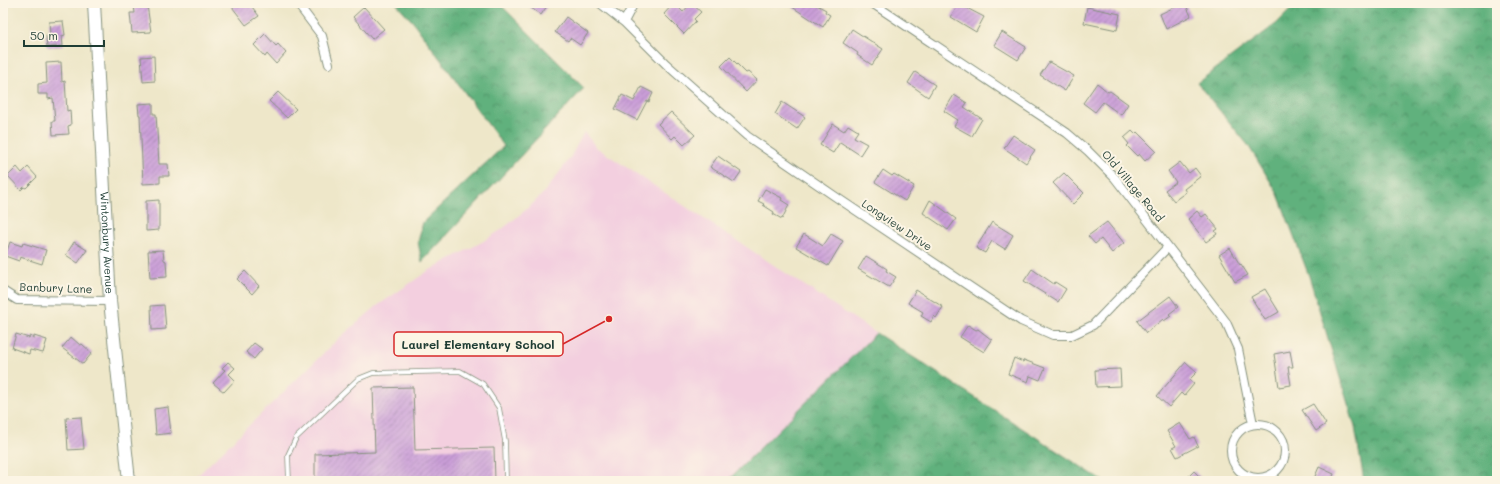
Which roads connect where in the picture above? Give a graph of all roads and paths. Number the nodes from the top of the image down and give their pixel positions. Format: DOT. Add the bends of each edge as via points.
graph roads {
  1 [pos="94,3"];
  2 [pos="297,3"];
  3 [pos="600,3"];
  4 [pos="634,3"];
  5 [pos="872,3"];
  6 [pos="624,22"];
  7 [pos="329,64"];
  8 [pos="1168,247"];
  9 [pos="3,291"];
  10 [pos="110,301"];
  11 [pos="1254,424"];
  12 [pos="129,481"];
  13 [pos="289,481"];
  14 [pos="506,481"];
  1 -- 10 [label="street, Wintonbury Avenue"];
  2 -- 7 [label="street" via="322,36"];
  3 -- 6 [label="street, Longview Drive"];
  4 -- 6 [label="street"];
  5 -- 8 [label="street, Old Village Road" via="1088,150 1114,178"];
  6 -- 8 [label="street, Longview Drive" via="666,64 747,136 1021,321 1053,335 1072,335 1093,325"];
  8 -- 11 [label="street, Old Village Road" via="1226,322 1238,349"];
  9 -- 10 [label="street, Banbury Lane" via="17,300"];
  10 -- 12 [label="street, Wintonbury Avenue"];
  11 -- 11 [label="street" via="1272,427 1279,433 1286,451 1280,469 1272,475 1255,479 1243,474 1234,465 1231,457 1231,448 1238,432"];
  13 -- 14 [label="lane" via="288,455 296,438 358,379 373,373 460,371 483,384 499,408 505,441"];
}
